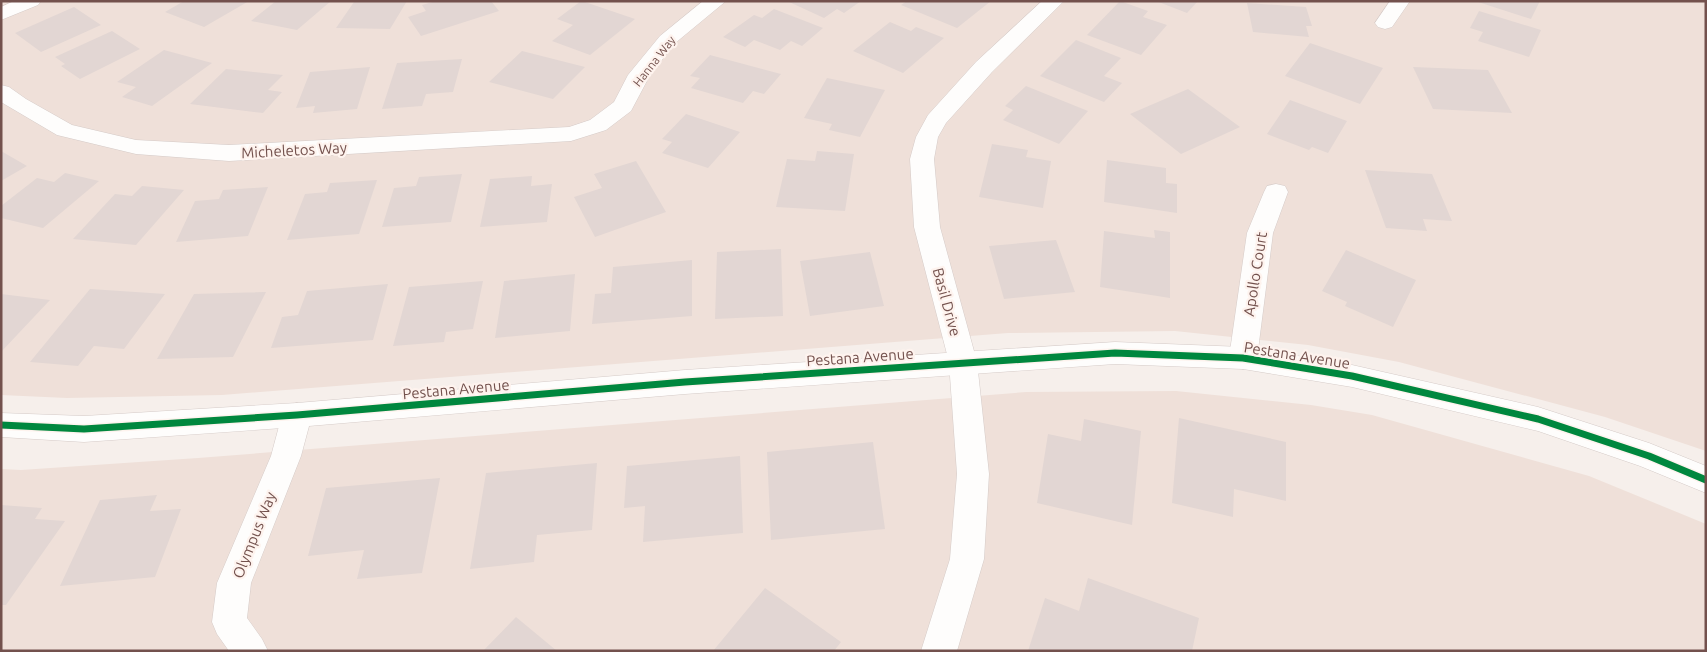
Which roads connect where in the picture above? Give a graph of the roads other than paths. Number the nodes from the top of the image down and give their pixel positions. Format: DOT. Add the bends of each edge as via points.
graph roads {
  1 [pos="31,1"];
  2 [pos="716,1"];
  3 [pos="1054,1"];
  4 [pos="1400,1"];
  5 [pos="1,14"];
  6 [pos="1385,23"];
  7 [pos="1,92"];
  8 [pos="598,125"];
  9 [pos="1276,192"];
  10 [pos="1242,358"];
  11 [pos="963,362"];
  12 [pos="297,415"];
  13 [pos="1,424"];
  14 [pos="1706,480"];
  15 [pos="250,651"];
  16 [pos="940,651"];
  1 -- 5 [label="street"];
  2 -- 8 [label="street, Hanna Way" via="666,40 639,75 622,106"];
  3 -- 11 [label="street, Basil Drive" via="984,67 936,120 927,137 922,158 927,227"];
  4 -- 6 [label="street"];
  7 -- 8 [label="street, Micheletos Way" via="66,130 136,147 229,154 552,136 572,134"];
  9 -- 10 [label="street, Apollo Court" via="1260,233"];
  10 -- 11 [label="street, Pestana Avenue" via="1114,354"];
  10 -- 14 [label="street, Pestana Avenue" via="1352,376 1538,419 1649,456"];
  11 -- 12 [label="street, Pestana Avenue"];
  11 -- 16 [label="street, Basil Drive" via="973,474 967,559"];
  12 -- 13 [label="street, Pestana Avenue" via="84,429"];
  12 -- 15 [label="street, Olympus Way" via="286,456 234,583 229,622"];
}
